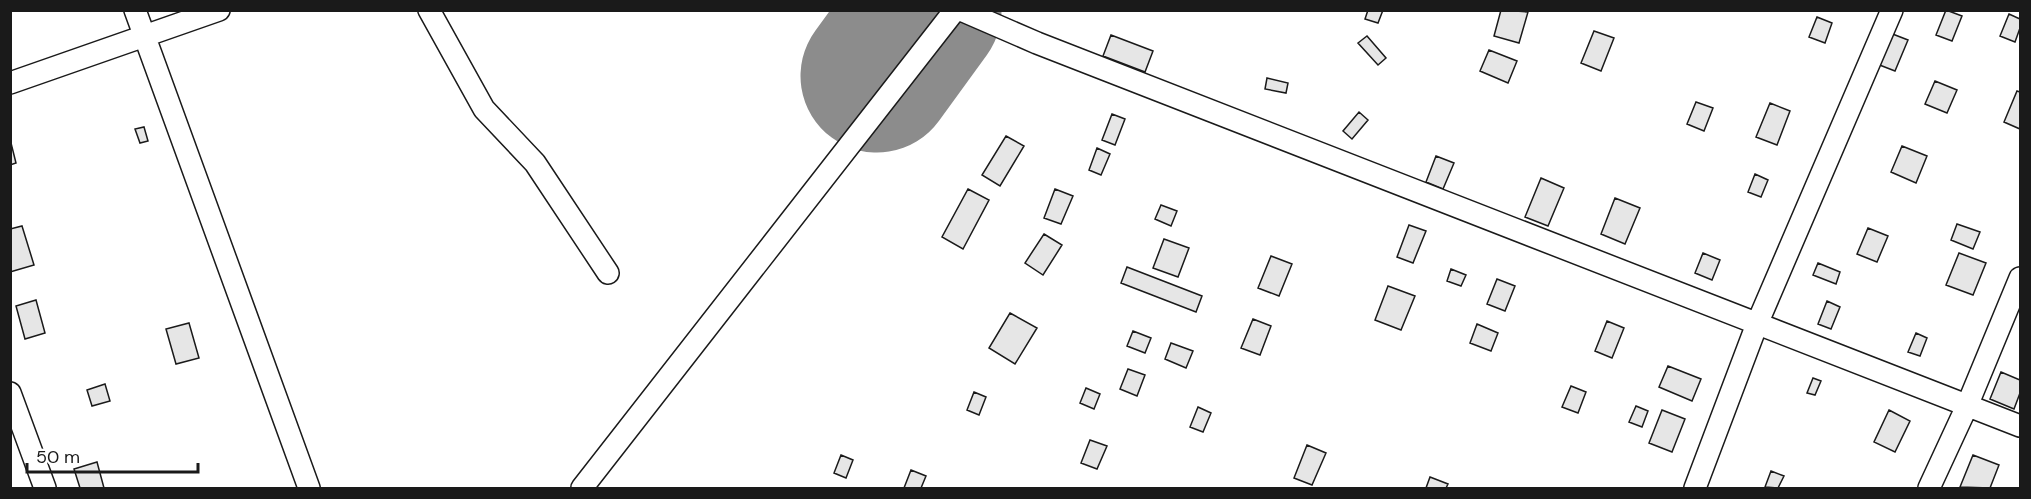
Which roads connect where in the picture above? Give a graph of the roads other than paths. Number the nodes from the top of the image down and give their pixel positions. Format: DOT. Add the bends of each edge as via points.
graph roads {
  1 [pos="135,10"];
  2 [pos="219,10"];
  3 [pos="429,10"];
  4 [pos="955,10"];
  5 [pos="961,10"];
  6 [pos="1892,10"];
  7 [pos="144,36"];
  8 [pos="10,83"];
  9 [pos="608,273"];
  10 [pos="2020,278"];
  11 [pos="1757,324"];
  12 [pos="10,393"];
  13 [pos="1967,406"];
  14 [pos="2020,426"];
  15 [pos="45,489"];
  16 [pos="309,489"];
  17 [pos="582,489"];
  18 [pos="1695,489"];
  19 [pos="1929,489"];
  1 -- 7 [label="street"];
  2 -- 7 [label="street"];
  3 -- 9 [label="street" via="484,109 534,163"];
  4 -- 17 [label="street"];
  5 -- 11 [label="street"];
  6 -- 11 [label="street"];
  7 -- 8 [label="street"];
  7 -- 16 [label="street"];
  10 -- 13 [label="street"];
  11 -- 13 [label="street"];
  11 -- 18 [label="street"];
  12 -- 15 [label="street"];
  13 -- 14 [label="street"];
  13 -- 19 [label="street"];
}
